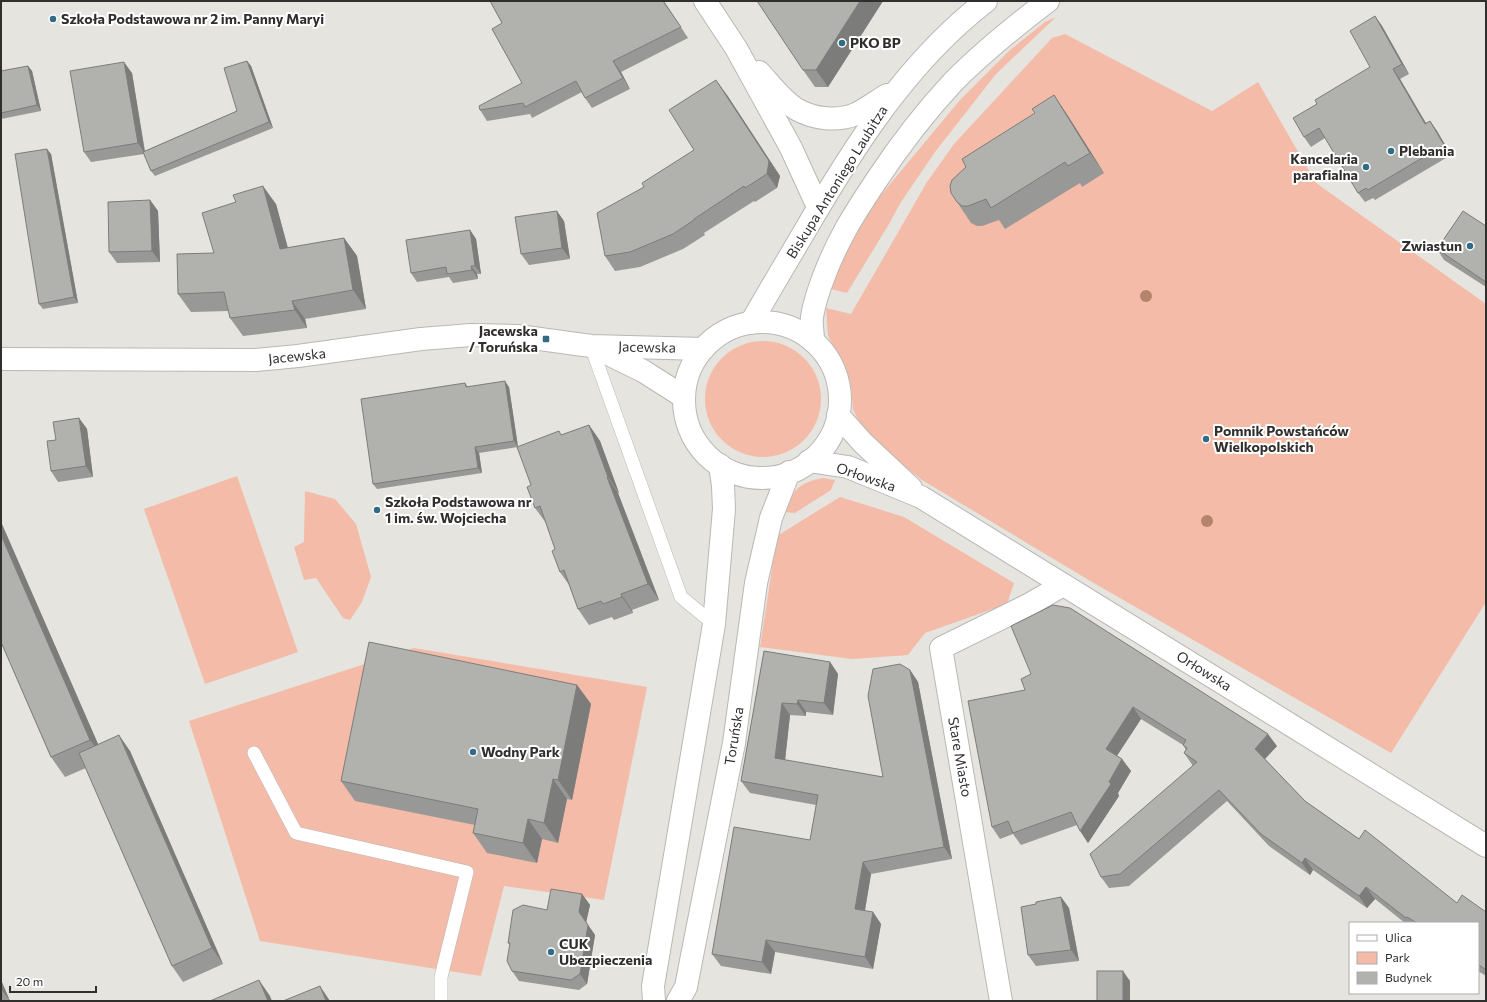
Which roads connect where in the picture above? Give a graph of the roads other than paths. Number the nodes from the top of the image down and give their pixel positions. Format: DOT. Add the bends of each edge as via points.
graph roads {
  1 [pos="705,1"];
  2 [pos="986,1"];
  3 [pos="1048,1"];
  4 [pos="736,48"];
  5 [pos="898,88"];
  6 [pos="818,208"];
  7 [pos="751,323"];
  8 [pos="813,341"];
  9 [pos="591,346"];
  10 [pos="703,349"];
  11 [pos="1,359"];
  12 [pos="684,398"];
  13 [pos="838,415"];
  14 [pos="809,461"];
  15 [pos="720,465"];
  16 [pos="789,472"];
  17 [pos="921,497"];
  18 [pos="1063,585"];
  19 [pos="714,624"];
  20 [pos="254,753"];
  21 [pos="1486,846"];
  22 [pos="441,1001"];
  23 [pos="654,1001"];
  24 [pos="678,1001"];
  25 [pos="1001,1001"];
  1 -- 4 [label="main road"];
  2 -- 5 [label="main road, Biskupa Antoniego Laubitza" via="929,52"];
  3 -- 8 [label="main road" via="1012,29 954,82 885,167 840,237 830,259 812,318"];
  4 -- 5 [label="main road" via="782,97 796,108 820,117 835,120 855,114"];
  4 -- 6 [label="main road" via="791,148"];
  5 -- 6 [label="main road, Biskupa Antoniego Laubitza" via="870,124"];
  6 -- 7 [label="main road, Biskupa Antoniego Laubitza"];
  7 -- 8 [label="main road" via="785,325"];
  7 -- 10 [label="main road" via="733,327 716,336"];
  8 -- 13 [label="main road" via="824,353 838,382"];
  9 -- 10 [label="main road, Jacewska"];
  9 -- 11 [label="main road, Jacewska" via="518,336 471,335 256,360"];
  9 -- 12 [label="main road, Jacewska" via="644,371"];
  9 -- 19 [label="lane" via="681,597"];
  10 -- 12 [label="main road" via="692,365 685,384"];
  12 -- 15 [label="main road" via="688,424 700,448"];
  13 -- 14 [label="main road" via="828,441"];
  13 -- 17 [label="main road, Orłowska" via="863,443"];
  14 -- 16 [label="main road"];
  14 -- 17 [label="main road, Orłowska" via="848,467"];
  15 -- 16 [label="main road" via="748,476 776,476"];
  15 -- 19 [label="main road" via="724,509"];
  16 -- 24 [label="main road, Toruńska" via="771,518 756,583 734,742 686,987"];
  17 -- 18 [label="main road, Orłowska"];
  18 -- 21 [label="main road, Orłowska"];
  18 -- 25 [label="main road, Stare Miasto" via="941,648"];
  19 -- 23 [label="main road" via="653,986"];
  20 -- 22 [label="lane" via="296,833 466,872 441,977"];
}
